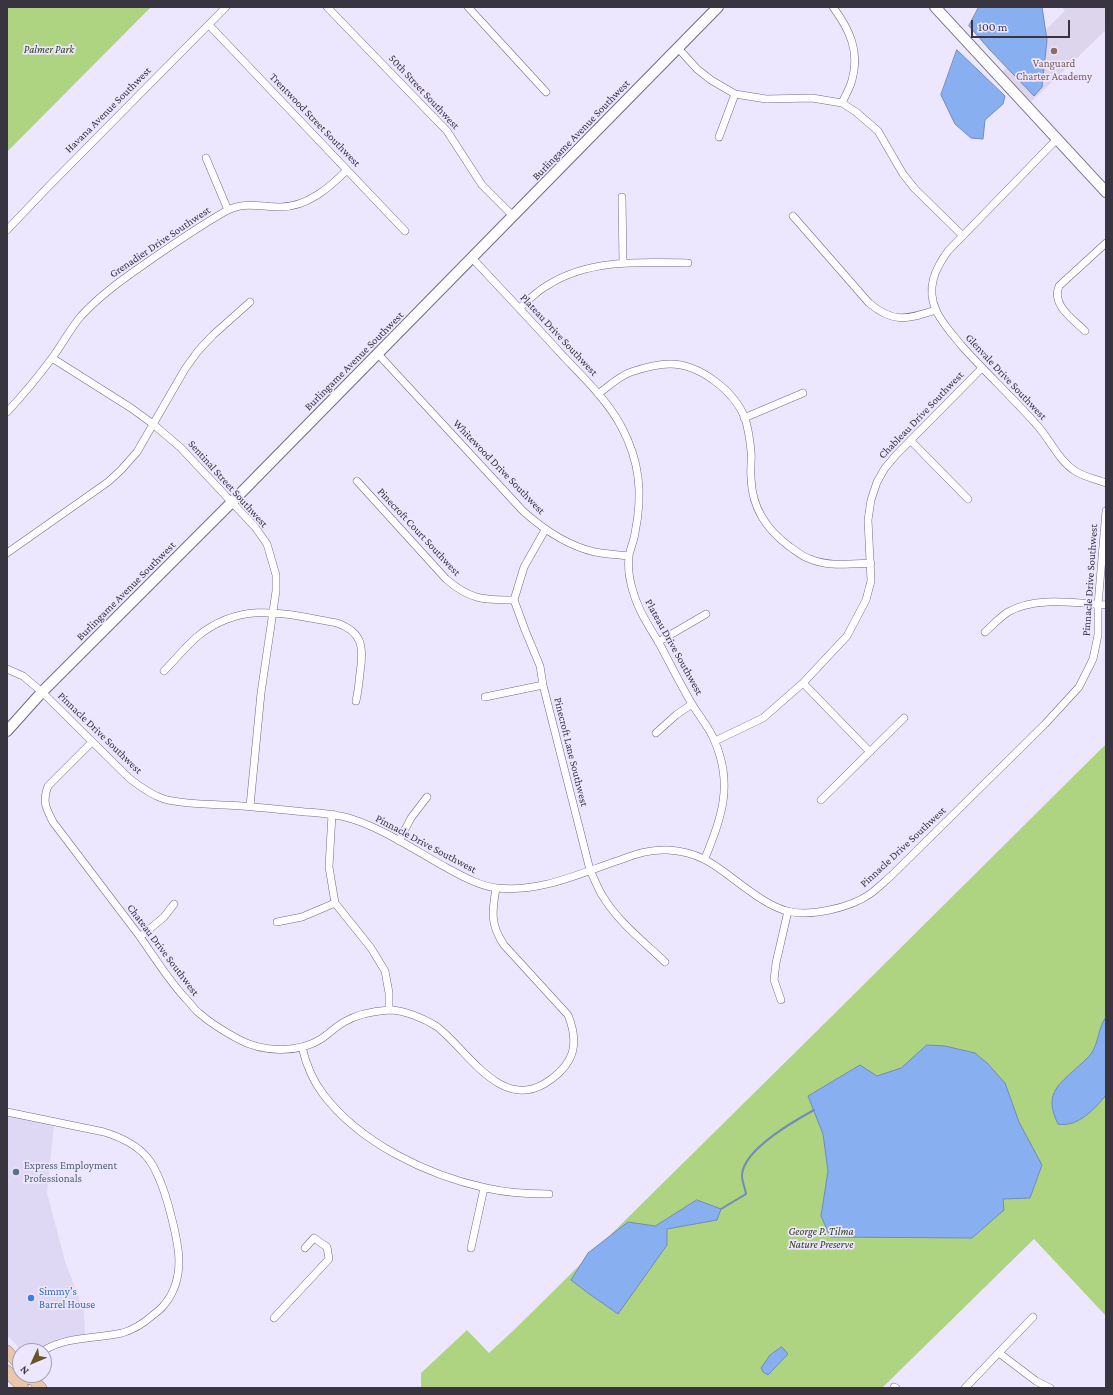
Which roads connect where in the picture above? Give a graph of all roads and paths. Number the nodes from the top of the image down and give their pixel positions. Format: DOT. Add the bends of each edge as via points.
graph roads {
  1 [pos="226,7"];
  2 [pos="327,7"];
  3 [pos="468,7"];
  4 [pos="718,7"];
  5 [pos="833,7"];
  6 [pos="935,7"];
  7 [pos="209,25"];
  8 [pos="678,48"];
  9 [pos="546,92"];
  10 [pos="735,94"];
  11 [pos="842,103"];
  12 [pos="719,137"];
  13 [pos="1058,139"];
  14 [pos="206,158"];
  15 [pos="347,170"];
  16 [pos="1106,192"];
  17 [pos="622,197"];
  18 [pos="228,210"];
  19 [pos="513,216"];
  20 [pos="793,216"];
  21 [pos="7,230"];
  22 [pos="405,230"];
  23 [pos="962,235"];
  24 [pos="1106,243"];
  25 [pos="472,258"];
  26 [pos="688,262"];
  27 [pos="623,263"];
  28 [pos="250,302"];
  29 [pos="520,308"];
  30 [pos="936,310"];
  31 [pos="1085,331"];
  32 [pos="378,354"];
  33 [pos="52,358"];
  34 [pos="982,369"];
  35 [pos="803,393"];
  36 [pos="598,394"];
  37 [pos="7,412"];
  38 [pos="744,418"];
  39 [pos="153,424"];
  40 [pos="911,441"];
  41 [pos="357,481"];
  42 [pos="1106,483"];
  43 [pos="968,499"];
  44 [pos="232,502"];
  45 [pos="1106,511"];
  46 [pos="545,530"];
  47 [pos="7,553"];
  48 [pos="629,556"];
  49 [pos="871,563"];
  50 [pos="514,600"];
  51 [pos="1098,605"];
  52 [pos="1106,605"];
  53 [pos="272,612"];
  54 [pos="706,614"];
  55 [pos="985,632"];
  56 [pos="658,642"];
  57 [pos="7,669"];
  58 [pos="164,671"];
  59 [pos="803,683"];
  60 [pos="543,685"];
  61 [pos="42,692"];
  62 [pos="485,697"];
  63 [pos="356,701"];
  64 [pos="692,704"];
  65 [pos="904,718"];
  66 [pos="7,731"];
  67 [pos="656,733"];
  68 [pos="715,741"];
  69 [pos="92,742"];
  70 [pos="870,752"];
  71 [pos="427,797"];
  72 [pos="821,800"];
  73 [pos="250,806"];
  74 [pos="332,814"];
  75 [pos="399,841"];
  76 [pos="705,858"];
  77 [pos="590,870"];
  78 [pos="496,888"];
  79 [pos="335,902"];
  80 [pos="174,904"];
  81 [pos="788,911"];
  82 [pos="277,922"];
  83 [pos="140,937"];
  84 [pos="665,962"];
  85 [pos="781,1000"];
  86 [pos="389,1010"];
  87 [pos="302,1048"];
  88 [pos="7,1112"];
  89 [pos="484,1188"];
  90 [pos="549,1194"];
  91 [pos="305,1248"];
  92 [pos="472,1248"];
  93 [pos="1033,1317"];
  94 [pos="274,1318"];
  95 [pos="52,1346"];
  96 [pos="999,1353"];
  97 [pos="965,1388"];
  98 [pos="1050,1388"];
  1 -- 7 [label="street, Havana Avenue Southwest"];
  2 -- 19 [label="street, 50th Street Southwest" via="447,131 482,185"];
  3 -- 9 [label="street"];
  4 -- 8 [label="street, Burlingame Avenue Southwest"];
  5 -- 11 [label="street" via="844,22 854,52 852,81"];
  6 -- 13 [label="street"];
  7 -- 15 [label="street, Trentwood Street Southwest"];
  7 -- 21 [label="street, Havana Avenue Southwest"];
  8 -- 10 [label="street" via="697,69"];
  8 -- 19 [label="street, Burlingame Avenue Southwest"];
  10 -- 11 [label="street" via="766,99 812,98"];
  10 -- 12 [label="street"];
  11 -- 23 [label="street" via="878,131 903,174 915,189"];
  13 -- 16 [label="street"];
  13 -- 23 [label="street, Glenvale Drive Southwest"];
  14 -- 18 [label="street"];
  15 -- 18 [label="street, Grenadier Drive Southwest" via="329,188 306,201 280,207 248,205"];
  15 -- 22 [label="street, Trentwood Street Southwest"];
  17 -- 27 [label="street"];
  18 -- 33 [label="street, Grenadier Drive Southwest" via="121,280 81,317"];
  19 -- 25 [label="street, Burlingame Avenue Southwest"];
  20 -- 30 [label="street" via="878,310 888,316 900,318 914,317"];
  23 -- 30 [label="street, Glenvale Drive Southwest" via="938,265 933,279 932,292"];
  24 -- 31 [label="street" via="1059,286 1056,293 1060,306"];
  25 -- 29 [label="street, Plateau Drive Southwest"];
  25 -- 32 [label="street, Burlingame Avenue Southwest"];
  26 -- 27 [label="street"];
  27 -- 29 [label="street" via="592,267 569,275 548,285"];
  28 -- 39 [label="street" via="198,351"];
  29 -- 36 [label="street, Plateau Drive Southwest"];
  30 -- 34 [label="street, Glenvale Drive Southwest" via="952,335"];
  32 -- 44 [label="street, Burlingame Avenue Southwest"];
  32 -- 46 [label="street, Whitewood Drive Southwest" via="523,511"];
  33 -- 37 [label="street, Grenadier Drive Southwest" via="24,395"];
  33 -- 39 [label="street, Sentinal Street Southwest"];
  34 -- 40 [label="street, Chableau Drive Southwest"];
  34 -- 42 [label="street, Glenvale Drive Southwest" via="1037,424 1064,462 1075,472"];
  35 -- 38 [label="street"];
  36 -- 38 [label="street" via="629,373 670,364 699,372 721,385 732,396"];
  36 -- 48 [label="street, Plateau Drive Southwest" via="621,426 639,477 638,516"];
  38 -- 49 [label="street" via="751,450 751,479 755,504 771,532 810,559 838,564"];
  39 -- 44 [label="street, Sentinal Street Southwest" via="181,448"];
  39 -- 47 [label="street" via="137,452 108,482"];
  40 -- 43 [label="street"];
  40 -- 49 [label="street, Chableau Drive Southwest" via="885,468 871,500 868,520"];
  41 -- 50 [label="street, Pinecroft Court Southwest" via="455,587 480,598"];
  44 -- 53 [label="street, Sentinal Street Southwest" via="255,527 266,544 276,575"];
  44 -- 61 [label="street, Burlingame Avenue Southwest"];
  45 -- 51 [label="street, Pinnacle Drive Southwest"];
  46 -- 48 [label="street, Whitewood Drive Southwest" via="594,552"];
  46 -- 50 [label="street" via="524,567"];
  48 -- 56 [label="street, Plateau Drive Southwest" via="633,594 640,612"];
  49 -- 59 [label="street, Chableau Drive Southwest" via="871,581 866,600 850,632"];
  50 -- 60 [label="street, Pinecroft Lane Southwest" via="540,666"];
  51 -- 52 [label="street"];
  51 -- 55 [label="street" via="1045,602 1025,604 1008,612"];
  51 -- 81 [label="street, Pinnacle Drive Southwest" via="1098,635 1093,659 1079,687 1045,724 869,895 847,906 825,911"];
  53 -- 58 [label="street" via="247,613 219,621 198,636"];
  53 -- 63 [label="street" via="337,623 358,637 362,658"];
  53 -- 73 [label="street, Sentinal Street Southwest" via="260,693"];
  54 -- 56 [label="street"];
  56 -- 64 [label="street, Plateau Drive Southwest"];
  57 -- 61 [label="street, Pinnacle Drive Southwest" via="23,676"];
  59 -- 68 [label="street, Chableau Drive Southwest" via="763,718"];
  59 -- 70 [label="street"];
  60 -- 62 [label="street"];
  60 -- 77 [label="street, Pinecroft Lane Southwest"];
  61 -- 66 [label="street, Burlingame Avenue Southwest"];
  61 -- 69 [label="street, Pinnacle Drive Southwest"];
  64 -- 67 [label="street"];
  64 -- 68 [label="street, Plateau Drive Southwest"];
  65 -- 70 [label="street"];
  68 -- 76 [label="street, Plateau Drive Southwest" via="723,768 725,796 718,828"];
  69 -- 73 [label="street, Pinnacle Drive Southwest" via="129,778 145,790 164,799 200,804"];
  69 -- 83 [label="street, Chateau Drive Southwest" via="48,786 45,807 53,822"];
  70 -- 72 [label="street"];
  71 -- 75 [label="street" via="411,818"];
  73 -- 74 [label="street, Pinnacle Drive Southwest"];
  74 -- 75 [label="street, Pinnacle Drive Southwest" via="353,819"];
  74 -- 79 [label="street" via="329,867"];
  75 -- 78 [label="street, Pinnacle Drive Southwest" via="458,874"];
  76 -- 77 [label="street, Pinnacle Drive Southwest" via="683,852 653,850"];
  76 -- 81 [label="street, Pinnacle Drive Southwest" via="761,899"];
  77 -- 78 [label="street, Pinnacle Drive Southwest" via="541,886"];
  77 -- 84 [label="street, Pinecroft Lane Southwest" via="601,894 614,913"];
  78 -- 86 [label="street, Chateau Drive Southwest" via="493,922 498,936 568,1015 573,1028 574,1048 563,1070 535,1089 514,1089 505,1086 483,1073 435,1026 403,1012"];
  79 -- 82 [label="street" via="302,917"];
  79 -- 86 [label="street" via="371,948 385,971"];
  80 -- 83 [label="street" via="164,917"];
  81 -- 85 [label="street" via="774,980"];
  83 -- 87 [label="street, Chateau Drive Southwest" via="178,990 199,1013 239,1039 252,1044 268,1048"];
  86 -- 87 [label="street, Chateau Drive Southwest" via="351,1018 321,1039"];
  87 -- 89 [label="street" via="305,1060 323,1094 360,1130 381,1145 434,1173"];
  88 -- 95 [label="street" via="104,1132 136,1146 151,1161 161,1181 179,1249 179,1271 171,1295 164,1306 146,1322 122,1333 73,1339"];
  89 -- 90 [label="street"];
  89 -- 92 [label="street"];
  91 -- 94 [label="street" via="314,1238 327,1247 329,1258"];
  93 -- 96 [label="street"];
  96 -- 97 [label="street"];
  96 -- 98 [label="street" via="1036,1381"];
}
